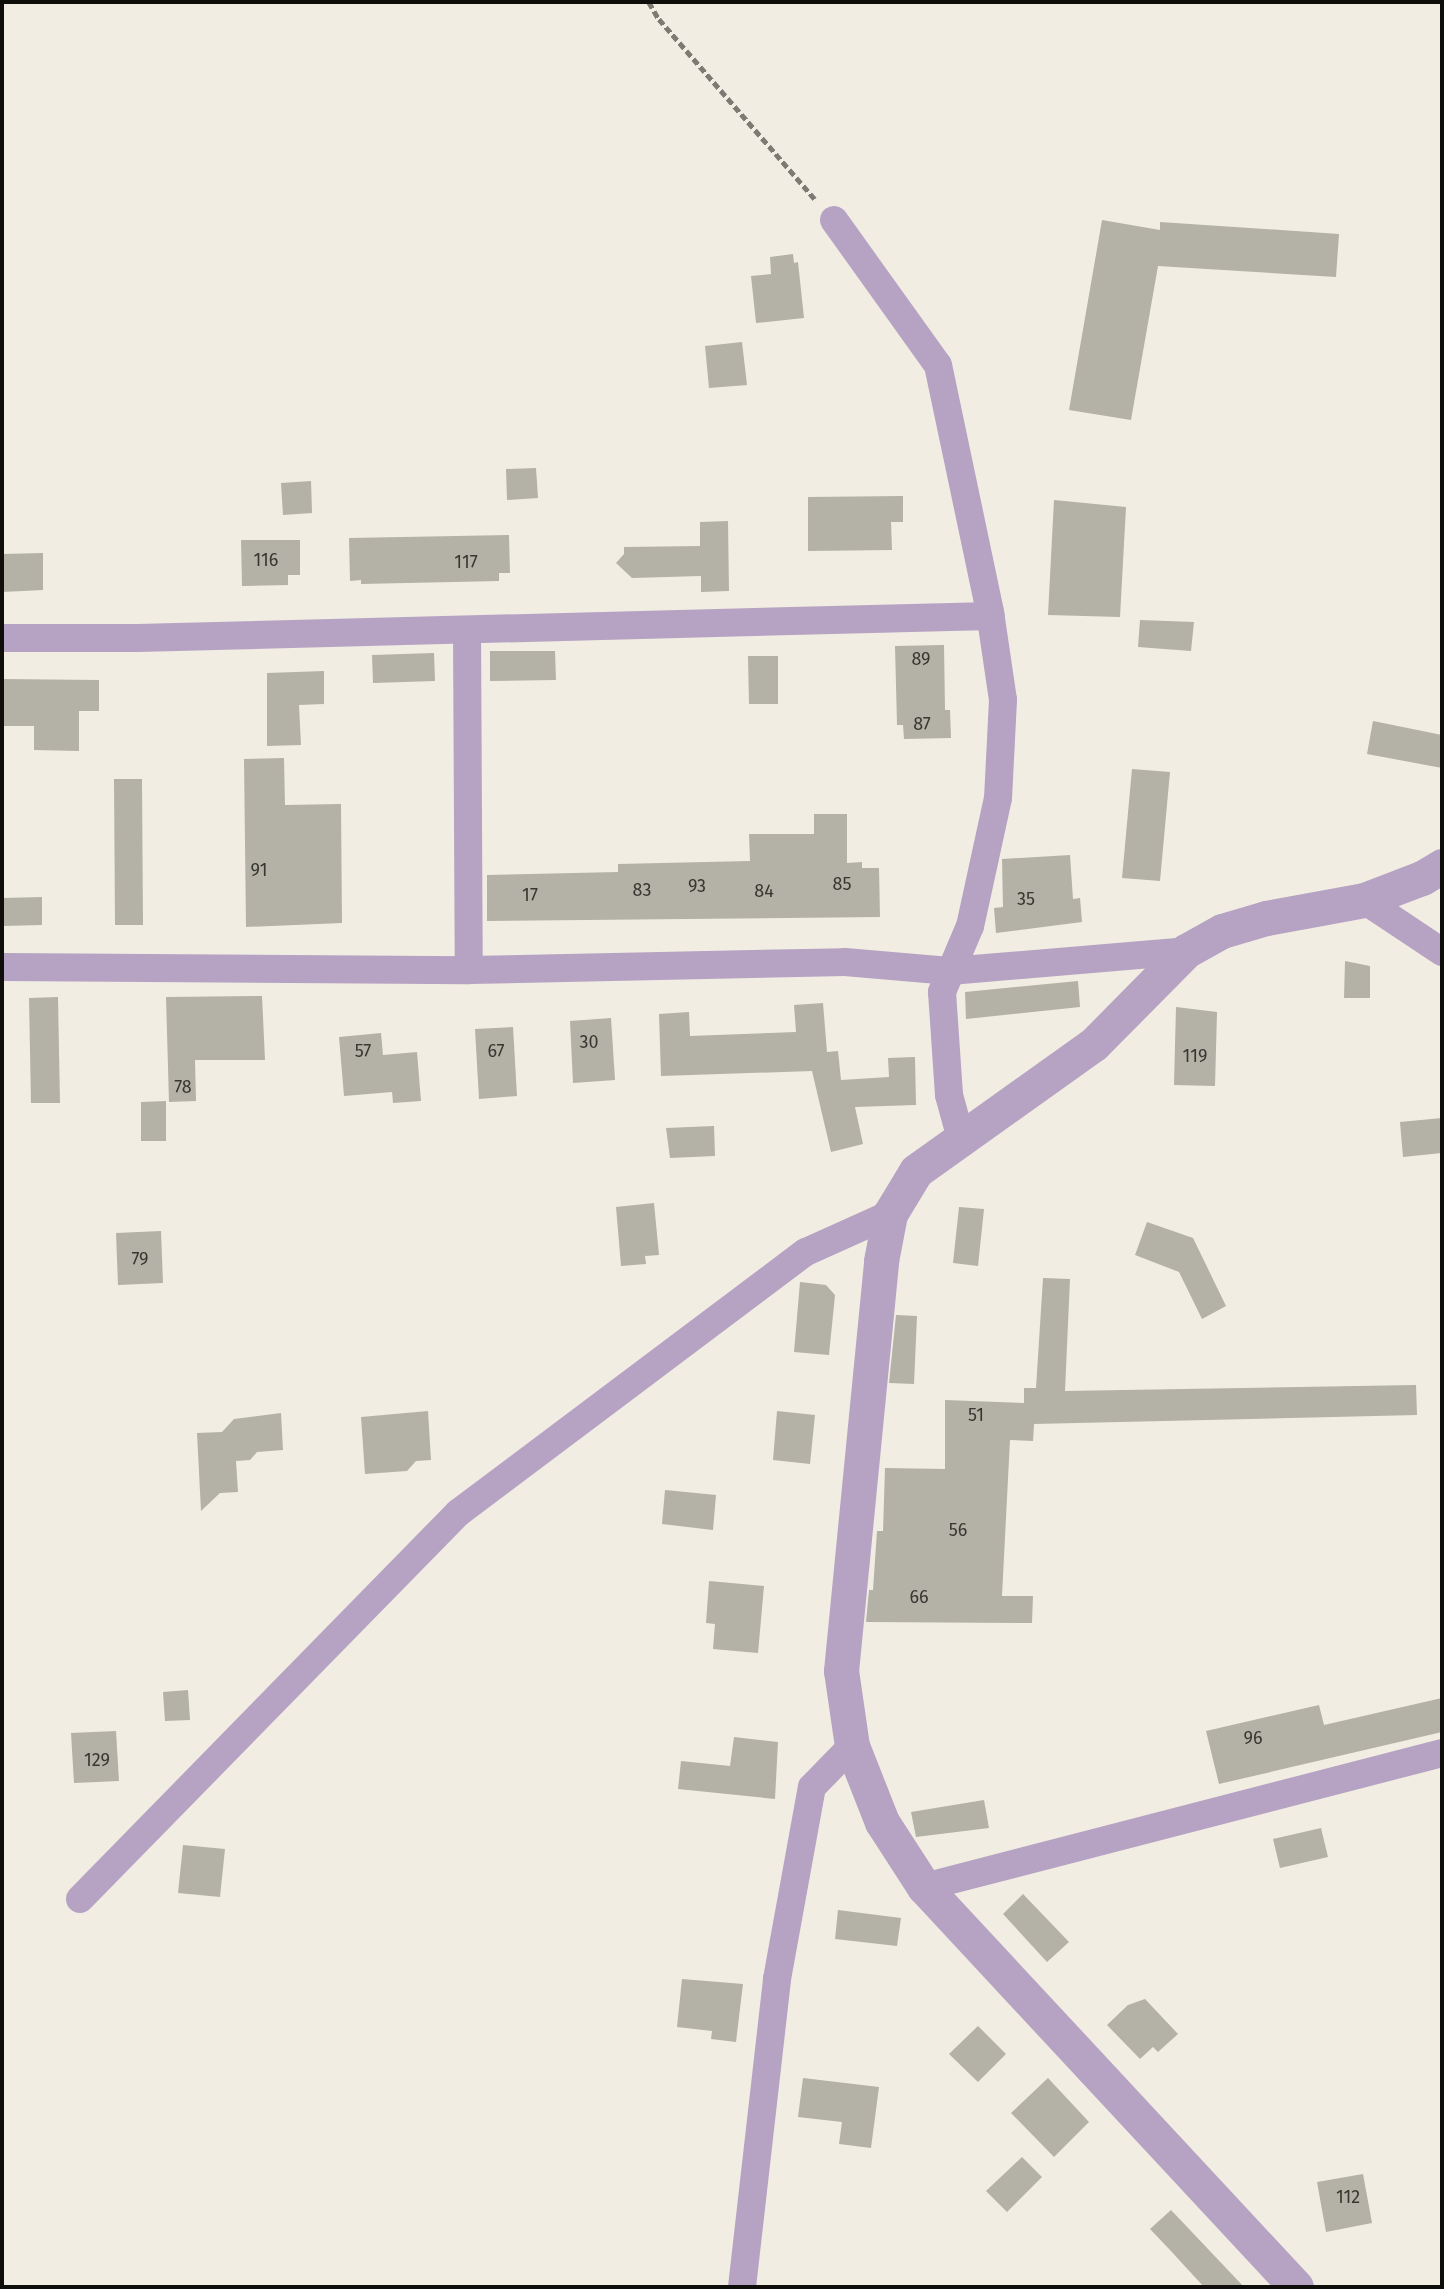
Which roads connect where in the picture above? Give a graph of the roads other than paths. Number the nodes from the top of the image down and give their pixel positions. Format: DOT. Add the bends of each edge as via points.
graph roads {
  1 [pos="834,220"];
  2 [pos="991,616"];
  3 [pos="467,630"];
  4 [pos="2,638"];
  5 [pos="1442,866"];
  6 [pos="1364,900"];
  7 [pos="1185,951"];
  8 [pos="1442,952"];
  9 [pos="2,967"];
  10 [pos="469,970"];
  11 [pos="950,971"];
  12 [pos="961,1139"];
  13 [pos="890,1214"];
  14 [pos="852,1746"];
  15 [pos="1442,1753"];
  16 [pos="924,1887"];
  17 [pos="80,1899"];
  18 [pos="742,2287"];
  19 [pos="1296,2287"];
  1 -- 2 [label="street" via="938,365"];
  2 -- 3 [label="street"];
  2 -- 11 [label="street" via="1003,700 998,798 970,926"];
  3 -- 4 [label="street"];
  3 -- 10 [label="street"];
  5 -- 6 [label="street"];
  6 -- 7 [label="street" via="1266,918 1222,931"];
  6 -- 8 [label="street"];
  7 -- 11 [label="street"];
  7 -- 12 [label="street" via="1094,1044"];
  9 -- 10 [label="street"];
  10 -- 11 [label="street" via="845,962"];
  11 -- 12 [label="street" via="942,992 949,1095"];
  12 -- 13 [label="street" via="916,1171"];
  13 -- 14 [label="street" via="881,1261 841,1671"];
  13 -- 17 [label="street" via="806,1252 458,1513"];
  14 -- 16 [label="street" via="882,1822"];
  14 -- 18 [label="street" via="812,1787 777,1979"];
  15 -- 16 [label="street"];
  16 -- 19 [label="street"];
}
